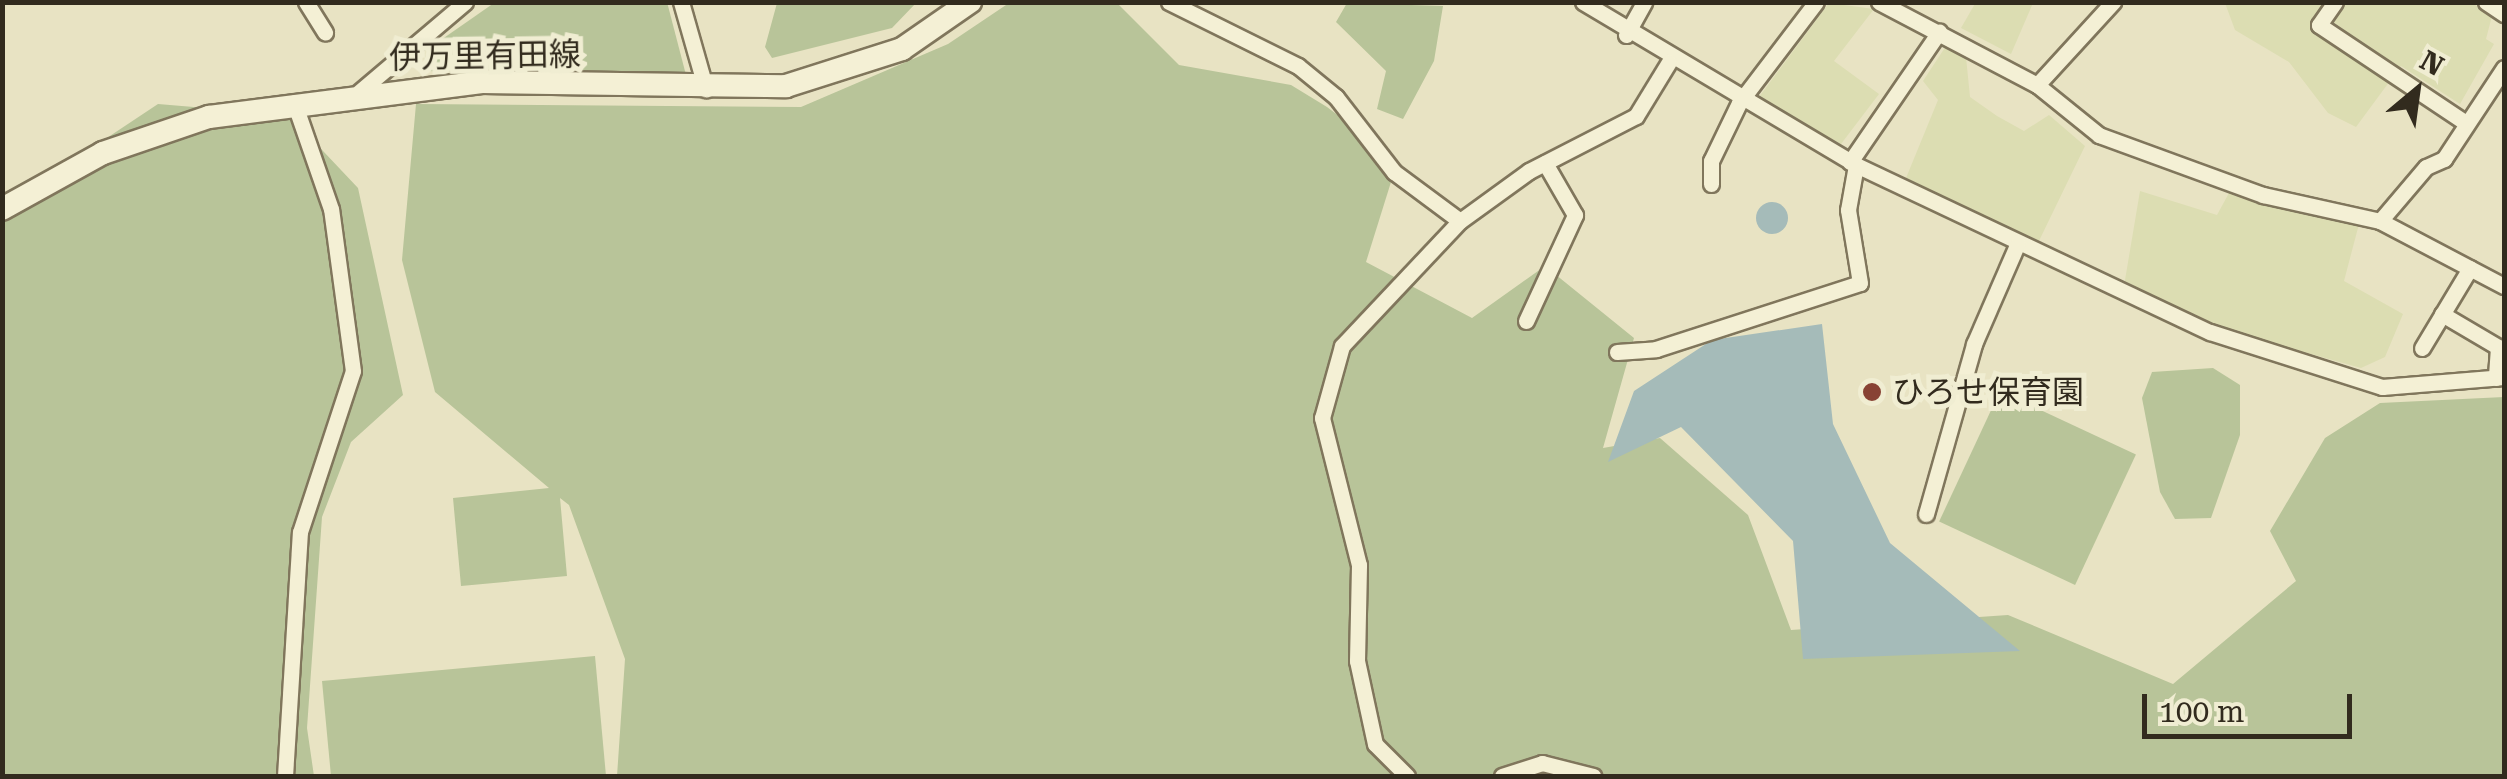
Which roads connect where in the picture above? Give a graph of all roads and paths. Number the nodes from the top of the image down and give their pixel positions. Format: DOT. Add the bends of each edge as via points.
graph roads {
  1 [pos="306,2"];
  2 [pos="465,2"];
  3 [pos="681,2"];
  4 [pos="970,2"];
  5 [pos="1169,2"];
  6 [pos="1583,2"];
  7 [pos="1644,2"];
  8 [pos="1816,2"];
  9 [pos="1879,2"];
  10 [pos="2113,2"];
  11 [pos="2335,2"];
  12 [pos="2486,2"];
  13 [pos="2504,14"];
  14 [pos="1939,32"];
  15 [pos="325,34"];
  16 [pos="1626,35"];
  17 [pos="1669,62"];
  18 [pos="2504,68"];
  19 [pos="2038,85"];
  20 [pos="706,90"];
  21 [pos="359,92"];
  22 [pos="294,102"];
  23 [pos="1738,103"];
  24 [pos="2466,123"];
  25 [pos="1545,163"];
  26 [pos="1853,164"];
  27 [pos="1711,184"];
  28 [pos="2,209"];
  29 [pos="1460,220"];
  30 [pos="2380,222"];
  31 [pos="2018,243"];
  32 [pos="2470,268"];
  33 [pos="2504,286"];
  34 [pos="2442,314"];
  35 [pos="1526,321"];
  36 [pos="2422,348"];
  37 [pos="1617,352"];
  38 [pos="2500,377"];
  39 [pos="1926,514"];
  40 [pos="285,776"];
  41 [pos="1407,776"];
  42 [pos="1502,776"];
  43 [pos="1593,776"];
  1 -- 15 [label="street"];
  2 -- 21 [label="street"];
  3 -- 20 [label="street"];
  4 -- 20 [label="main road, 伊万里有田線" via="944,26 843,74"];
  5 -- 29 [label="street" via="1298,66 1336,98 1394,172"];
  6 -- 16 [label="street"];
  7 -- 16 [label="street"];
  8 -- 23 [label="street"];
  9 -- 14 [label="street"];
  10 -- 19 [label="street"];
  11 -- 24 [label="street" via="2320,25"];
  12 -- 13 [label="street"];
  14 -- 19 [label="street"];
  14 -- 26 [label="street"];
  16 -- 17 [label="street"];
  17 -- 23 [label="street"];
  17 -- 25 [label="street" via="1636,116"];
  18 -- 24 [label="street"];
  19 -- 30 [label="street" via="2099,135 2263,195"];
  20 -- 21 [label="main road, 伊万里有田線" via="482,82"];
  21 -- 22 [label="main road, 伊万里有田線"];
  22 -- 28 [label="main road, 伊万里有田線" via="161,130"];
  22 -- 40 [label="street" via="331,209 353,371 300,532"];
  23 -- 26 [label="street"];
  23 -- 27 [label="street" via="1711,161"];
  24 -- 30 [label="street" via="2444,159 2426,167"];
  25 -- 29 [label="street"];
  25 -- 35 [label="street" via="1575,215"];
  26 -- 31 [label="street"];
  26 -- 37 [label="street" via="1848,210 1860,283 1656,349"];
  29 -- 41 [label="street" via="1342,346 1322,418 1357,551 1362,694 1375,744"];
  30 -- 32 [label="street"];
  31 -- 38 [label="street" via="2210,332 2382,387"];
  31 -- 39 [label="street" via="1974,344"];
  32 -- 33 [label="street"];
  32 -- 34 [label="street"];
  34 -- 36 [label="street"];
  34 -- 38 [label="street" via="2498,346"];
  42 -- 43 [label="street" via="1542,763"];
}
